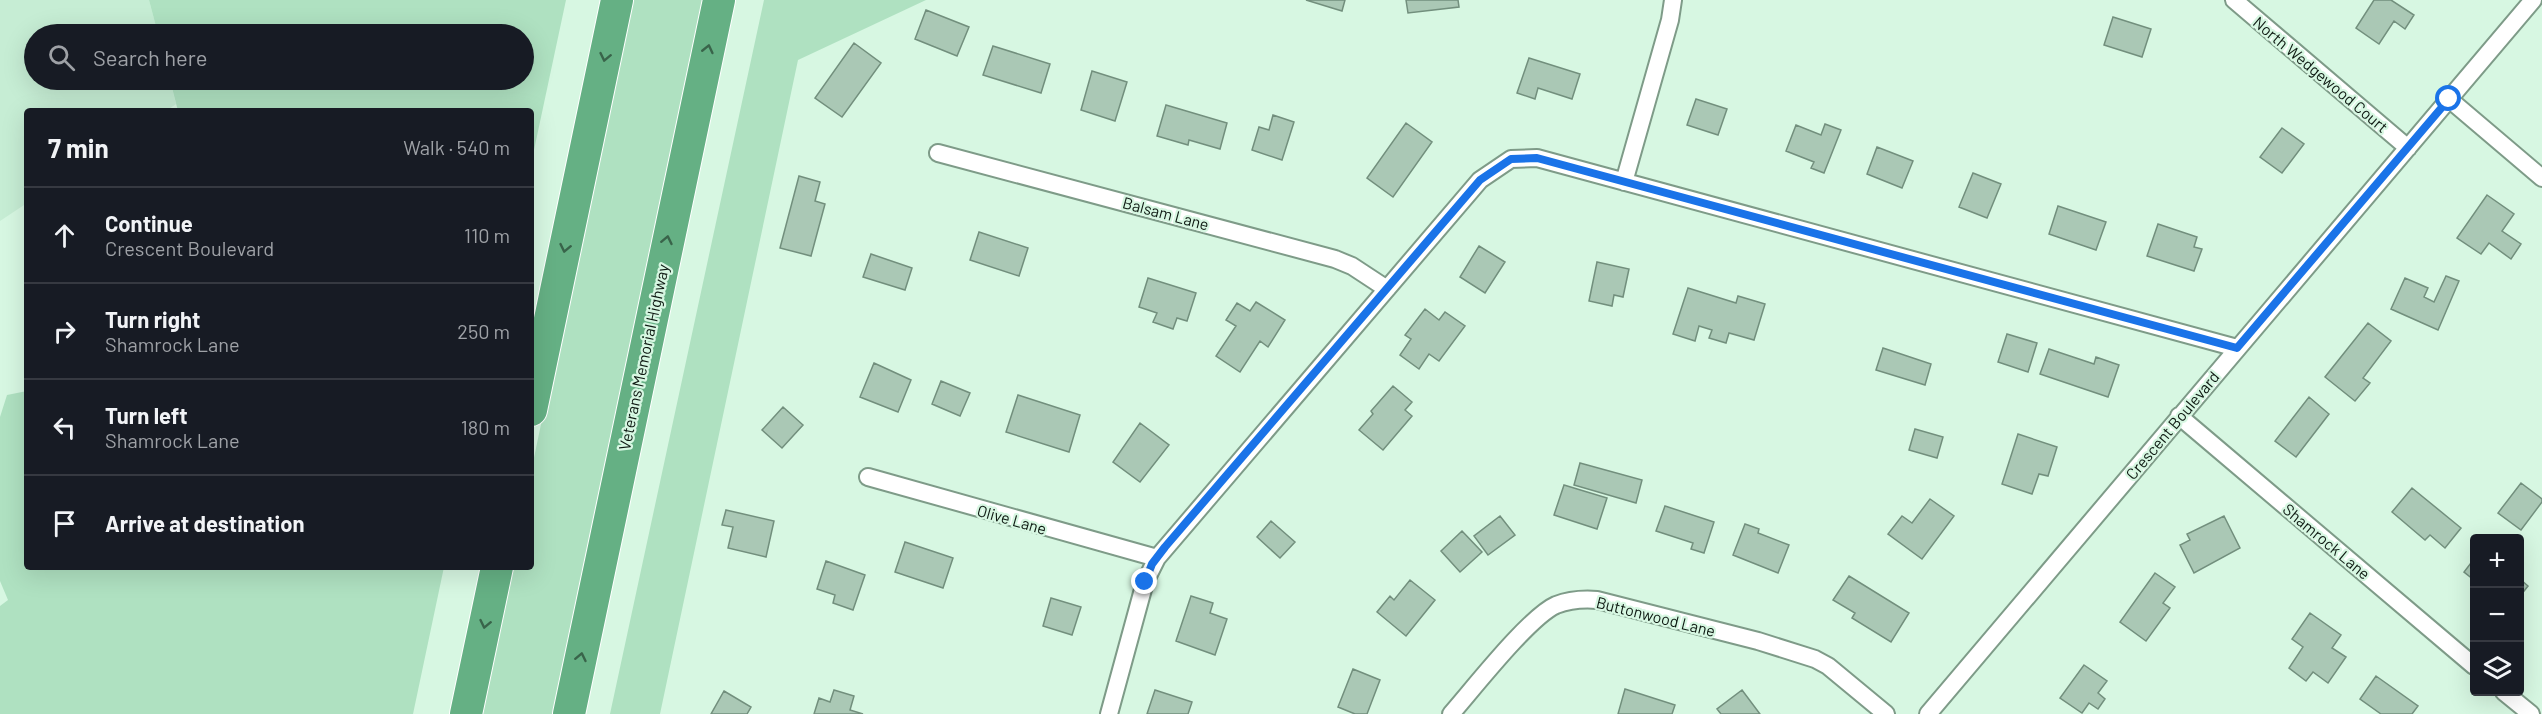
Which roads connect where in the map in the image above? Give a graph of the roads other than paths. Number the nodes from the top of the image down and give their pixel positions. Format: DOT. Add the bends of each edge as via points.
graph roads {
  1 [pos="617,0"];
  2 [pos="719,0"];
  3 [pos="1673,0"];
  4 [pos="2234,0"];
  5 [pos="2533,0"];
  6 [pos="2449,99"];
  7 [pos="2408,148"];
  8 [pos="938,153"];
  9 [pos="2542,178"];
  10 [pos="1624,182"];
  11 [pos="1387,289"];
  12 [pos="2237,348"];
  13 [pos="534,396"];
  14 [pos="2179,416"];
  15 [pos="868,477"];
  16 [pos="1156,558"];
  17 [pos="496,570"];
  18 [pos="2470,662"];
  19 [pos="2509,696"];
  20 [pos="466,714"];
  21 [pos="569,714"];
  22 [pos="1109,714"];
  23 [pos="1451,714"];
  24 [pos="1886,714"];
  25 [pos="1929,714"];
  26 [pos="2531,714"];
  1 -- 13 [label="highway, one-way"];
  21 -- 2 [label="highway, Veterans Memorial Highway, one-way"];
  3 -- 10 [label="street"];
  4 -- 7 [label="street, North Wedgewood Court"];
  5 -- 6 [label="street, Crescent Boulevard"];
  6 -- 7 [label="street, Crescent Boulevard"];
  6 -- 9 [label="street"];
  7 -- 12 [label="street, Crescent Boulevard"];
  8 -- 11 [label="street, Balsam Lane" via="1335,259"];
  10 -- 11 [label="street" via="1537,158 1511,159 1480,180"];
  10 -- 12 [label="street"];
  11 -- 16 [label="street"];
  12 -- 14 [label="street, Crescent Boulevard"];
  14 -- 18 [label="street, Shamrock Lane"];
  14 -- 25 [label="street, Crescent Boulevard"];
  15 -- 16 [label="street, Olive Lane"];
  16 -- 22 [label="street" via="1145,582"];
  17 -- 20 [label="highway, one-way"];
  19 -- 26 [label="street"];
  23 -- 24 [label="street, Buttonwood Lane" via="1533,622 1556,606 1581,599 1758,641 1815,659"];
}
